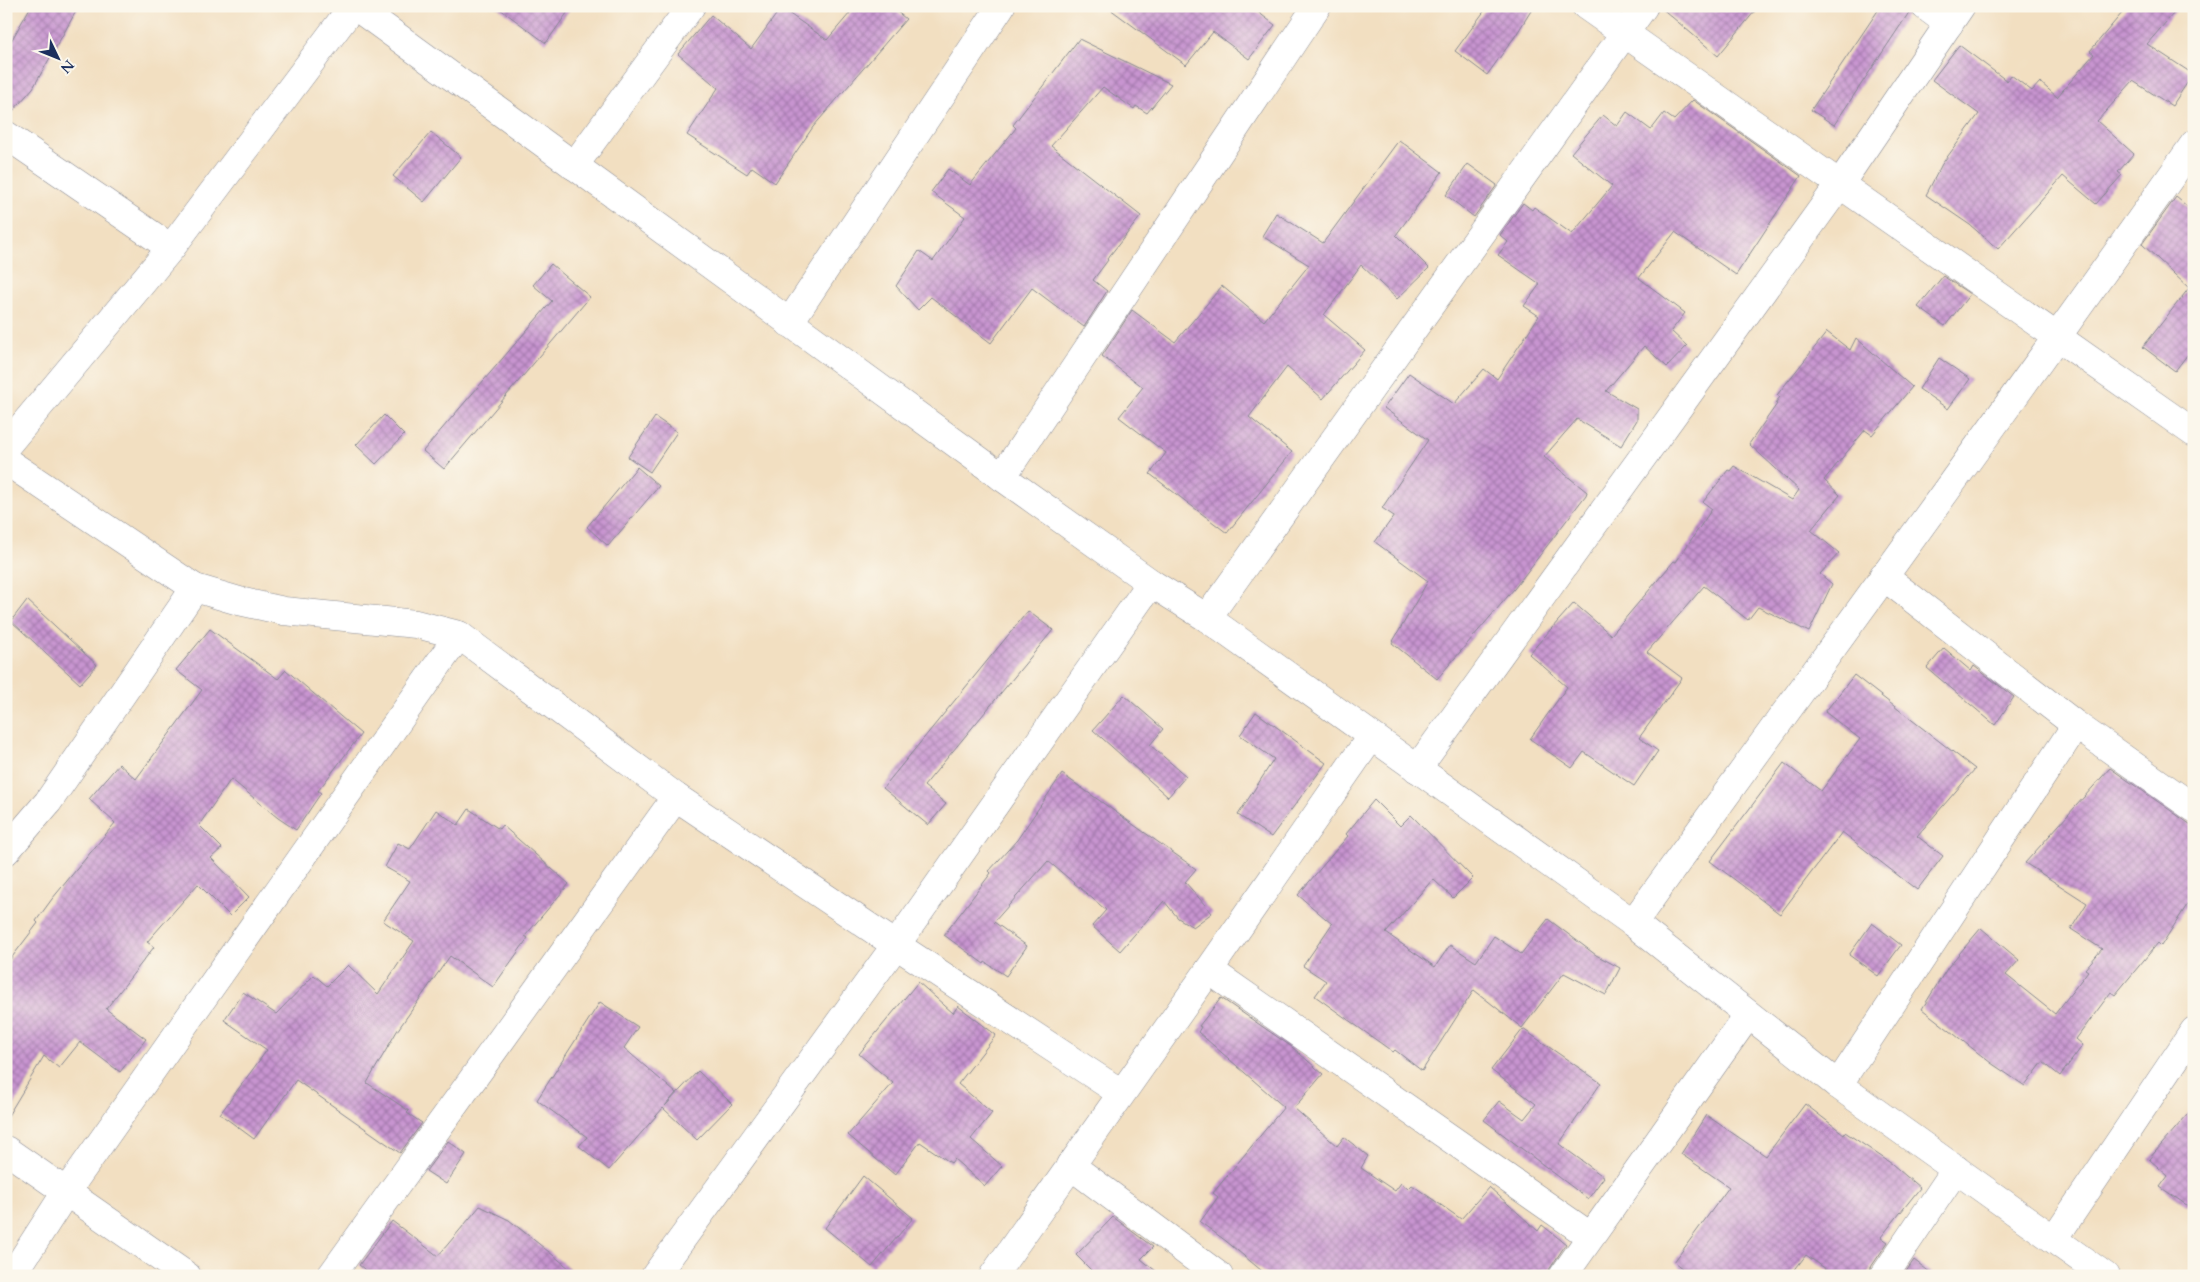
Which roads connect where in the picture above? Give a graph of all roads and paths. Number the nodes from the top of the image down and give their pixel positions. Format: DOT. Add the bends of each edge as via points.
graph roads {
  1 [pos="354,6"];
  2 [pos="691,6"];
  3 [pos="1001,6"];
  4 [pos="1317,6"];
  5 [pos="1586,6"];
  6 [pos="1644,6"];
  7 [pos="1925,6"];
  8 [pos="1955,15"];
  9 [pos="1625,34"];
  10 [pos="6,135"];
  11 [pos="2194,144"];
  12 [pos="574,166"];
  13 [pos="1840,184"];
  14 [pos="171,248"];
  15 [pos="789,323"];
  16 [pos="2058,338"];
  17 [pos="2194,434"];
  18 [pos="6,446"];
  19 [pos="6,461"];
  20 [pos="1002,477"];
  21 [pos="1883,576"];
  22 [pos="1151,583"];
  23 [pos="195,588"];
  24 [pos="1207,618"];
  25 [pos="459,635"];
  26 [pos="2076,725"];
  27 [pos="1371,737"];
  28 [pos="1417,769"];
  29 [pos="676,797"];
  30 [pos="2194,808"];
  31 [pos="6,851"];
  32 [pos="1633,924"];
  33 [pos="896,945"];
  34 [pos="1209,970"];
  35 [pos="1748,1015"];
  36 [pos="2194,1031"];
  37 [pos="1838,1085"];
  38 [pos="1121,1093"];
  39 [pos="6,1150"];
  40 [pos="1070,1165"];
  41 [pos="1956,1170"];
  42 [pos="66,1192"];
  43 [pos="1590,1236"];
  44 [pos="2054,1240"];
  45 [pos="12,1276"];
  46 [pos="187,1276"];
  47 [pos="331,1276"];
  48 [pos="656,1276"];
  49 [pos="993,1276"];
  50 [pos="1219,1276"];
  51 [pos="1563,1276"];
  52 [pos="1884,1276"];
  53 [pos="2105,1276"];
  1 -- 12 [label="street"];
  1 -- 14 [label="street"];
  2 -- 12 [label="street"];
  3 -- 15 [label="street"];
  4 -- 20 [label="street"];
  5 -- 9 [label="street"];
  6 -- 9 [label="street"];
  7 -- 8 [label="street"];
  8 -- 13 [label="street"];
  9 -- 13 [label="street"];
  9 -- 24 [label="street"];
  10 -- 14 [label="street"];
  11 -- 16 [label="street"];
  12 -- 15 [label="street"];
  13 -- 16 [label="street"];
  13 -- 28 [label="street"];
  14 -- 18 [label="street"];
  15 -- 20 [label="street"];
  16 -- 17 [label="street"];
  16 -- 21 [label="street"];
  19 -- 23 [label="street"];
  20 -- 22 [label="street"];
  21 -- 26 [label="street"];
  21 -- 32 [label="street"];
  22 -- 24 [label="street"];
  22 -- 33 [label="street"];
  23 -- 25 [label="street" via="284,611 416,624"];
  23 -- 31 [label="street" via="48,802"];
  24 -- 27 [label="street"];
  25 -- 29 [label="street"];
  25 -- 42 [label="street"];
  26 -- 30 [label="street"];
  26 -- 37 [label="street"];
  27 -- 28 [label="street"];
  27 -- 34 [label="street"];
  28 -- 32 [label="street"];
  29 -- 33 [label="street"];
  29 -- 47 [label="street"];
  32 -- 35 [label="street"];
  33 -- 38 [label="street"];
  33 -- 48 [label="street"];
  34 -- 38 [label="street"];
  34 -- 43 [label="street"];
  35 -- 37 [label="street"];
  35 -- 43 [label="street"];
  36 -- 44 [label="street"];
  37 -- 41 [label="street"];
  38 -- 40 [label="street"];
  39 -- 42 [label="street"];
  40 -- 49 [label="street"];
  40 -- 50 [label="street"];
  41 -- 44 [label="street"];
  41 -- 52 [label="street"];
  42 -- 45 [label="street"];
  42 -- 46 [label="street"];
  43 -- 51 [label="street"];
  44 -- 53 [label="street"];
}
